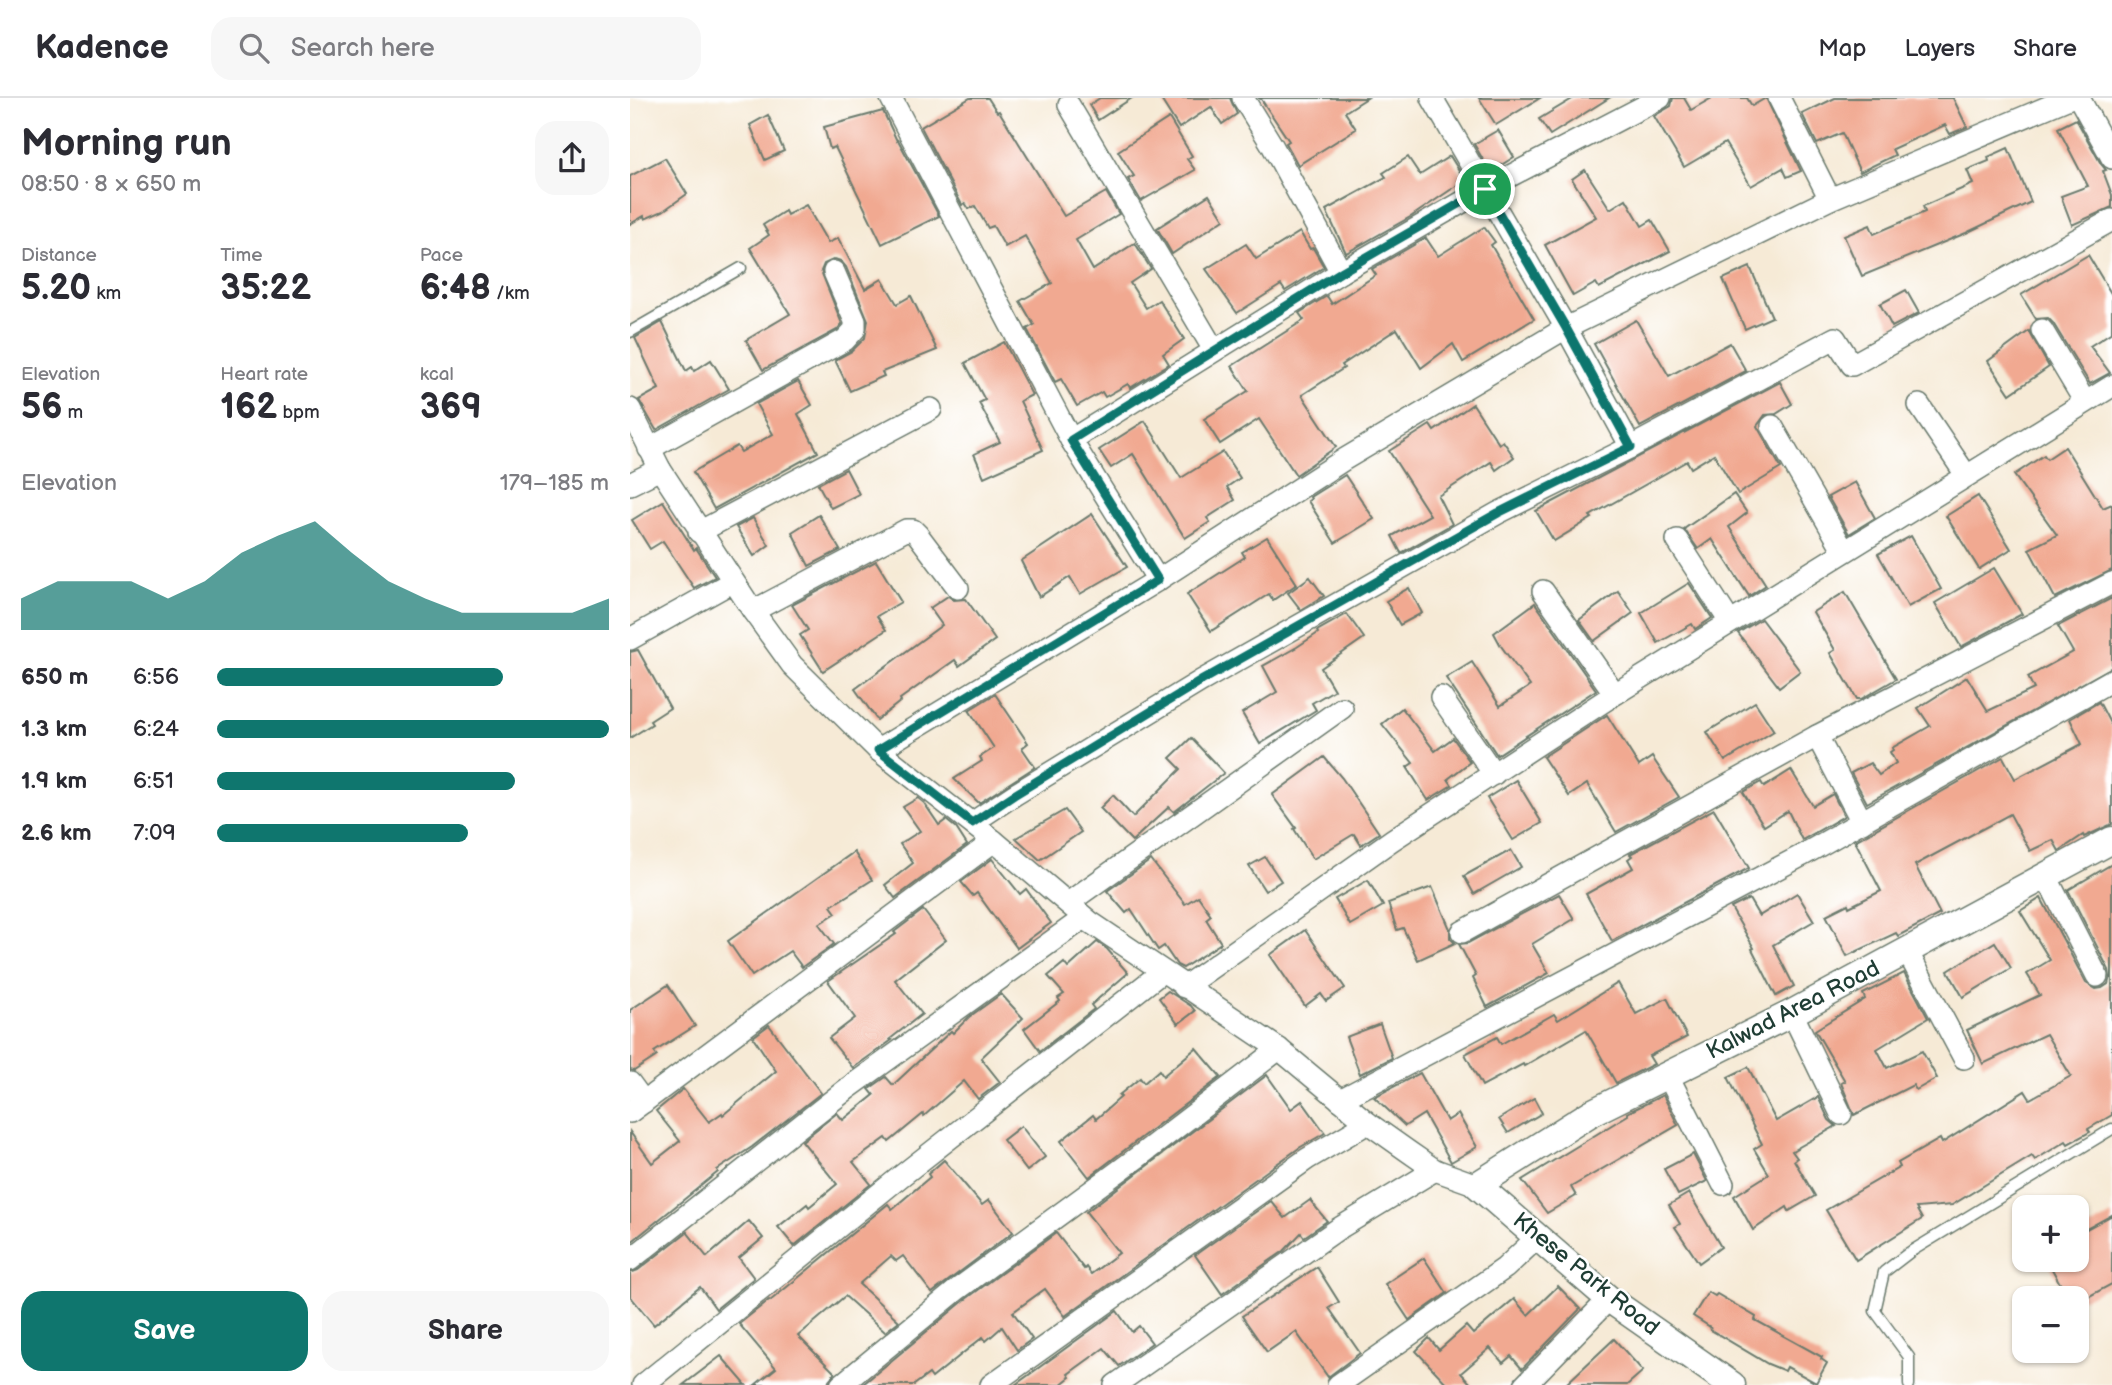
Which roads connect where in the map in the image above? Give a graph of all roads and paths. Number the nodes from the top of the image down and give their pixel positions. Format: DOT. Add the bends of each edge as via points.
graph roads {
  1 [pos="891,98"];
  2 [pos="1243,98"];
  3 [pos="1432,98"];
  4 [pos="1660,98"];
  5 [pos="1779,98"];
  6 [pos="2069,98"];
  7 [pos="2079,98"];
  8 [pos="1069,104"];
  9 [pos="2112,158"];
  10 [pos="1485,189"];
  11 [pos="1830,200"];
  12 [pos="2112,220"];
  13 [pos="741,268"];
  14 [pos="834,272"];
  15 [pos="1341,272"];
  16 [pos="1566,328"];
  17 [pos="2042,330"];
  18 [pos="630,332"];
  19 [pos="1214,350"];
  20 [pos="2112,386"];
  21 [pos="2085,402"];
  22 [pos="1919,405"];
  23 [pos="630,409"];
  24 [pos="931,409"];
  25 [pos="1772,426"];
  26 [pos="1071,440"];
  27 [pos="1631,447"];
  28 [pos="649,449"];
  29 [pos="660,470"];
  30 [pos="1966,475"];
  31 [pos="630,484"];
  32 [pos="699,532"];
  33 [pos="1678,540"];
  34 [pos="1844,551"];
  35 [pos="1158,580"];
  36 [pos="732,582"];
  37 [pos="2112,583"];
  38 [pos="958,588"];
  39 [pos="1543,591"];
  40 [pos="753,611"];
  41 [pos="1730,622"];
  42 [pos="630,639"];
  43 [pos="2112,680"];
  44 [pos="1615,694"];
  45 [pos="1441,696"];
  46 [pos="1342,708"];
  47 [pos="1817,736"];
  48 [pos="878,750"];
  49 [pos="1493,775"];
  50 [pos="1862,822"];
  51 [pos="972,823"];
  52 [pos="2112,840"];
  53 [pos="994,841"];
  54 [pos="2046,876"];
  55 [pos="1076,911"];
  56 [pos="1462,932"];
  57 [pos="1907,951"];
  58 [pos="1162,972"];
  59 [pos="2096,976"];
  60 [pos="1184,987"];
  61 [pos="1792,1013"];
  62 [pos="1279,1049"];
  63 [pos="1964,1058"];
  64 [pos="1667,1074"];
  65 [pos="630,1083"];
  66 [pos="1340,1100"];
  67 [pos="637,1107"];
  68 [pos="1841,1114"];
  69 [pos="1368,1123"];
  70 [pos="2112,1129"];
  71 [pos="1435,1170"];
  72 [pos="1723,1184"];
  73 [pos="1477,1185"];
  74 [pos="1539,1236"];
  75 [pos="630,1260"];
  76 [pos="1609,1298"];
  77 [pos="643,1385"];
  78 [pos="841,1385"];
  79 [pos="991,1385"];
  80 [pos="1115,1385"];
  81 [pos="1338,1385"];
  82 [pos="1525,1385"];
  83 [pos="1732,1385"];
  84 [pos="1909,1385"];
  1 -- 26 [label="street"];
  2 -- 15 [label="street"];
  3 -- 10 [label="street"];
  4 -- 10 [label="street"];
  5 -- 11 [label="street"];
  6 -- 11 [label="street"];
  7 -- 9 [label="street"];
  8 -- 19 [label="street"];
  10 -- 15 [label="street"];
  10 -- 16 [label="street"];
  11 -- 16 [label="street"];
  12 -- 27 [label="street" via="1852,365 1835,338"];
  13 -- 18 [label="lane"];
  14 -- 28 [label="street" via="855,321 855,329 845,340"];
  15 -- 19 [label="street"];
  16 -- 27 [label="street"];
  16 -- 35 [label="street" via="1345,459"];
  17 -- 21 [label="street"];
  19 -- 26 [label="street"];
  20 -- 21 [label="street"];
  21 -- 30 [label="street"];
  22 -- 30 [label="street"];
  23 -- 28 [label="street"];
  24 -- 32 [label="street"];
  25 -- 34 [label="street"];
  26 -- 35 [label="street"];
  27 -- 51 [label="street" via="1498,513 1213,674"];
  28 -- 29 [label="street"];
  29 -- 31 [label="street"];
  29 -- 32 [label="street"];
  30 -- 34 [label="street"];
  32 -- 36 [label="street"];
  33 -- 41 [label="street"];
  34 -- 41 [label="street"];
  35 -- 48 [label="street"];
  36 -- 40 [label="street"];
  36 -- 42 [label="street"];
  37 -- 47 [label="street"];
  38 -- 40 [label="street" via="918,535 906,530"];
  39 -- 44 [label="street"];
  40 -- 48 [label="street" via="792,665"];
  41 -- 44 [label="street"];
  43 -- 50 [label="street"];
  44 -- 49 [label="street"];
  45 -- 49 [label="street"];
  46 -- 55 [label="street"];
  47 -- 50 [label="street"];
  47 -- 56 [label="street"];
  48 -- 51 [label="street"];
  49 -- 60 [label="street" via="1392,840"];
  50 -- 66 [label="street"];
  51 -- 53 [label="street"];
  52 -- 54 [label="street, Kalwad Area Road"];
  53 -- 55 [label="street"];
  53 -- 67 [label="street"];
  54 -- 57 [label="street, Kalwad Area Road"];
  54 -- 59 [label="street"];
  55 -- 58 [label="street"];
  55 -- 75 [label="street"];
  57 -- 61 [label="street, Kalwad Area Road"];
  57 -- 63 [label="street"];
  58 -- 60 [label="street"];
  58 -- 77 [label="street"];
  60 -- 62 [label="street"];
  61 -- 64 [label="street, Kalwad Area Road"];
  61 -- 68 [label="street"];
  62 -- 66 [label="street"];
  62 -- 78 [label="street" via="958,1289"];
  64 -- 72 [label="street"];
  64 -- 73 [label="street, Kalwad Area Road" via="1591,1113"];
  65 -- 67 [label="street"];
  66 -- 69 [label="street"];
  69 -- 71 [label="street"];
  69 -- 79 [label="street" via="1307,1159"];
  70 -- 84 [label="lane" via="1884,1272 1875,1311 1909,1357"];
  71 -- 73 [label="street"];
  71 -- 80 [label="street" via="1338,1229"];
  73 -- 74 [label="street, Khese Park Road"];
  74 -- 76 [label="street, Khese Park Road"];
  74 -- 81 [label="street" via="1505,1268"];
  76 -- 82 [label="street"];
  76 -- 83 [label="street, Khese Park Road"];
}
